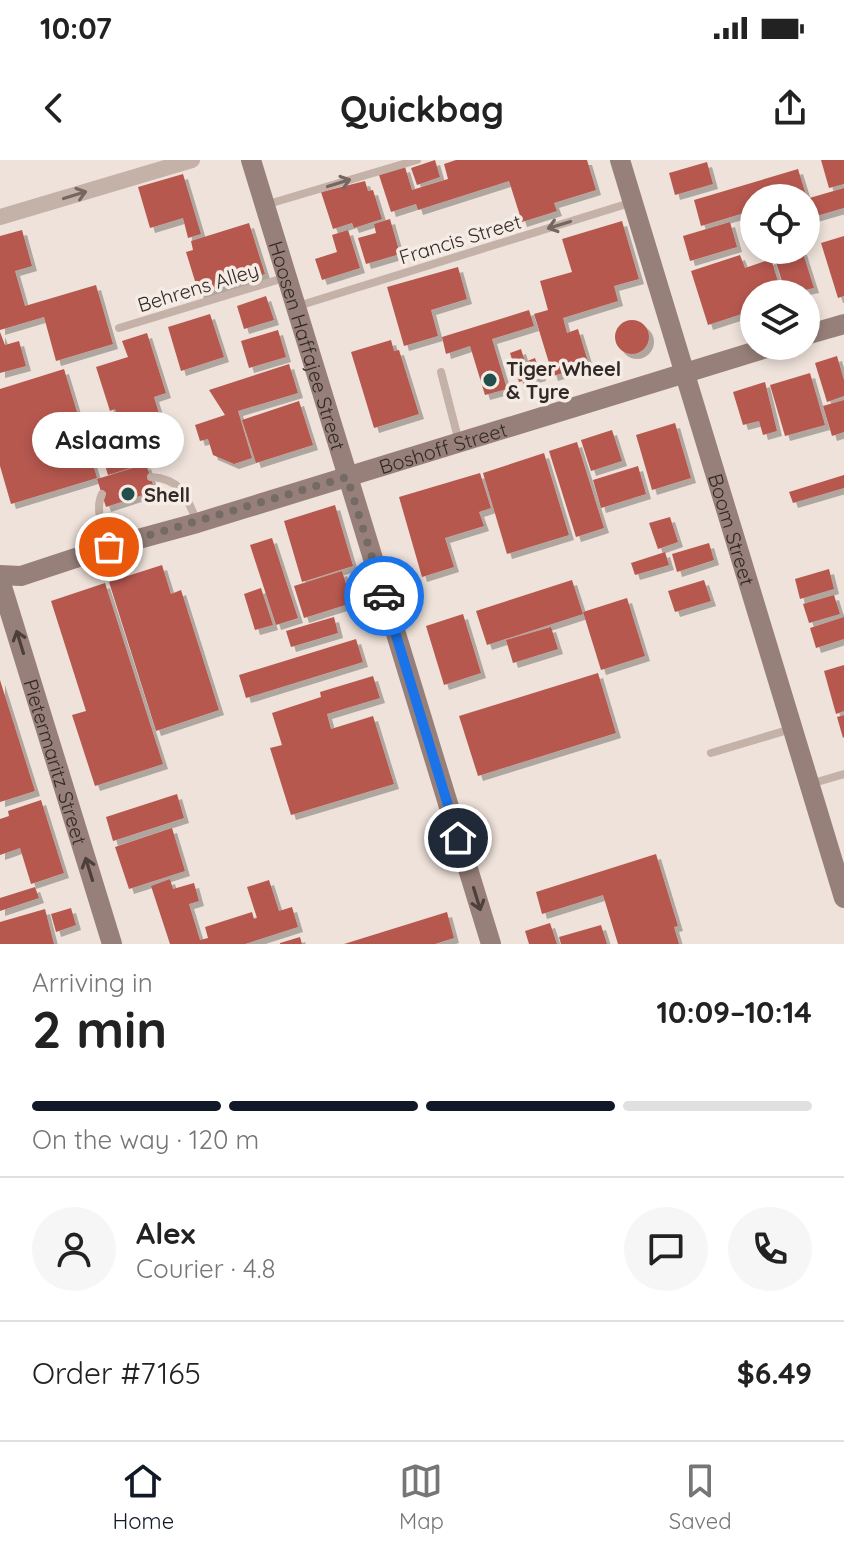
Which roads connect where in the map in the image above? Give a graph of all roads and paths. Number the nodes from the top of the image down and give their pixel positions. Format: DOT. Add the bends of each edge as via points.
graph roads {
  1 [pos="192,160"];
  2 [pos="251,160"];
  3 [pos="417,160"];
  4 [pos="620,160"];
  5 [pos="633,201"];
  6 [pos="264,206"];
  7 [pos="0,217"];
  8 [pos="287,277"];
  9 [pos="297,306"];
  10 [pos="844,324"];
  11 [pos="119,328"];
  12 [pos="820,331"];
  13 [pos="740,357"];
  14 [pos="441,372"];
  15 [pos="687,374"];
  16 [pos="459,443"];
  17 [pos="151,477"];
  18 [pos="347,477"];
  19 [pos="102,494"];
  20 [pos="197,523"];
  21 [pos="109,547"];
  22 [pos="1,585"];
  23 [pos="792,728"];
  24 [pos="711,753"];
  25 [pos="844,774"];
  26 [pos="809,784"];
  27 [pos="844,898"];
  28 [pos="109,943"];
  29 [pos="491,944"];
  7 -- 1 [label="street, one-way"];
  2 -- 6 [label="street, Hoosen Haffajee Street"];
  6 -- 3 [label="lane, one-way"];
  4 -- 5 [label="street, Boom Street"];
  5 -- 9 [label="lane, Francis Street, one-way"];
  5 -- 15 [label="street, Boom Street"];
  6 -- 8 [label="street, Hoosen Haffajee Street"];
  8 -- 9 [label="street, Hoosen Haffajee Street"];
  8 -- 11 [label="lane, Behrens Alley"];
  9 -- 18 [label="street, Hoosen Haffajee Street"];
  10 -- 12 [label="street"];
  13 -- 15 [label="street, Boshoff Street"];
  14 -- 16 [label="lane"];
  15 -- 16 [label="street, Boshoff Street"];
  15 -- 23 [label="street, Boom Street"];
  16 -- 18 [label="street, Boshoff Street"];
  17 -- 20 [label="lane" via="177,485"];
  18 -- 20 [label="street, Boshoff Street"];
  18 -- 29 [label="street, Hoosen Haffajee Street, one-way"];
  19 -- 21 [label="lane" via="98,513"];
  20 -- 21 [label="street, Boshoff Street"];
  21 -- 22 [label="street, Boshoff Street"];
  28 -- 22 [label="street, Pietermaritz Street, one-way"];
  23 -- 24 [label="lane"];
  23 -- 26 [label="street, Boom Street"];
  25 -- 26 [label="lane"];
  26 -- 27 [label="street, Boom Street"];
}
